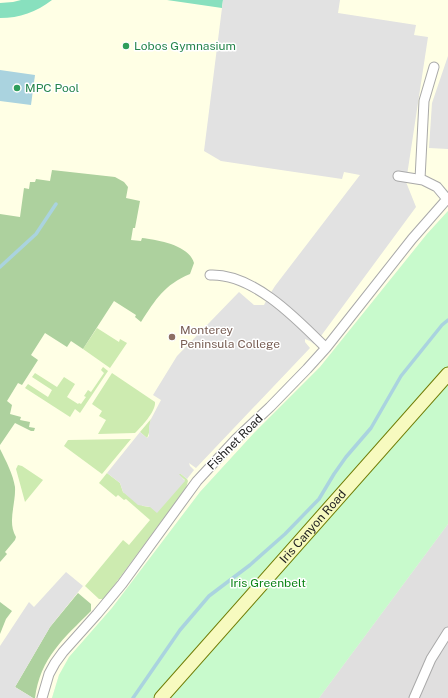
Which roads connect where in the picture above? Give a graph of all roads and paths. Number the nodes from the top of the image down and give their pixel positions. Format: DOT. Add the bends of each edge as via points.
graph roads {
  1 [pos="434,67"];
  2 [pos="398,176"];
  3 [pos="420,180"];
  4 [pos="448,199"];
  5 [pos="210,275"];
  6 [pos="326,348"];
  7 [pos="448,374"];
  8 [pos="448,632"];
  9 [pos="42,698"];
  10 [pos="161,698"];
  11 [pos="414,698"];
  1 -- 3 [label="street" via="424,101"];
  2 -- 3 [label="street"];
  3 -- 4 [label="street" via="437,187"];
  4 -- 6 [label="street, Fishnet Road" via="412,239"];
  5 -- 6 [label="street" via="233,277 260,291 306,327"];
  6 -- 9 [label="street, Fishnet Road" via="198,481 122,584 62,652 49,674"];
  7 -- 10 [label="street, Iris Canyon Road"];
  8 -- 11 [label="street" via="431,659"];
}
